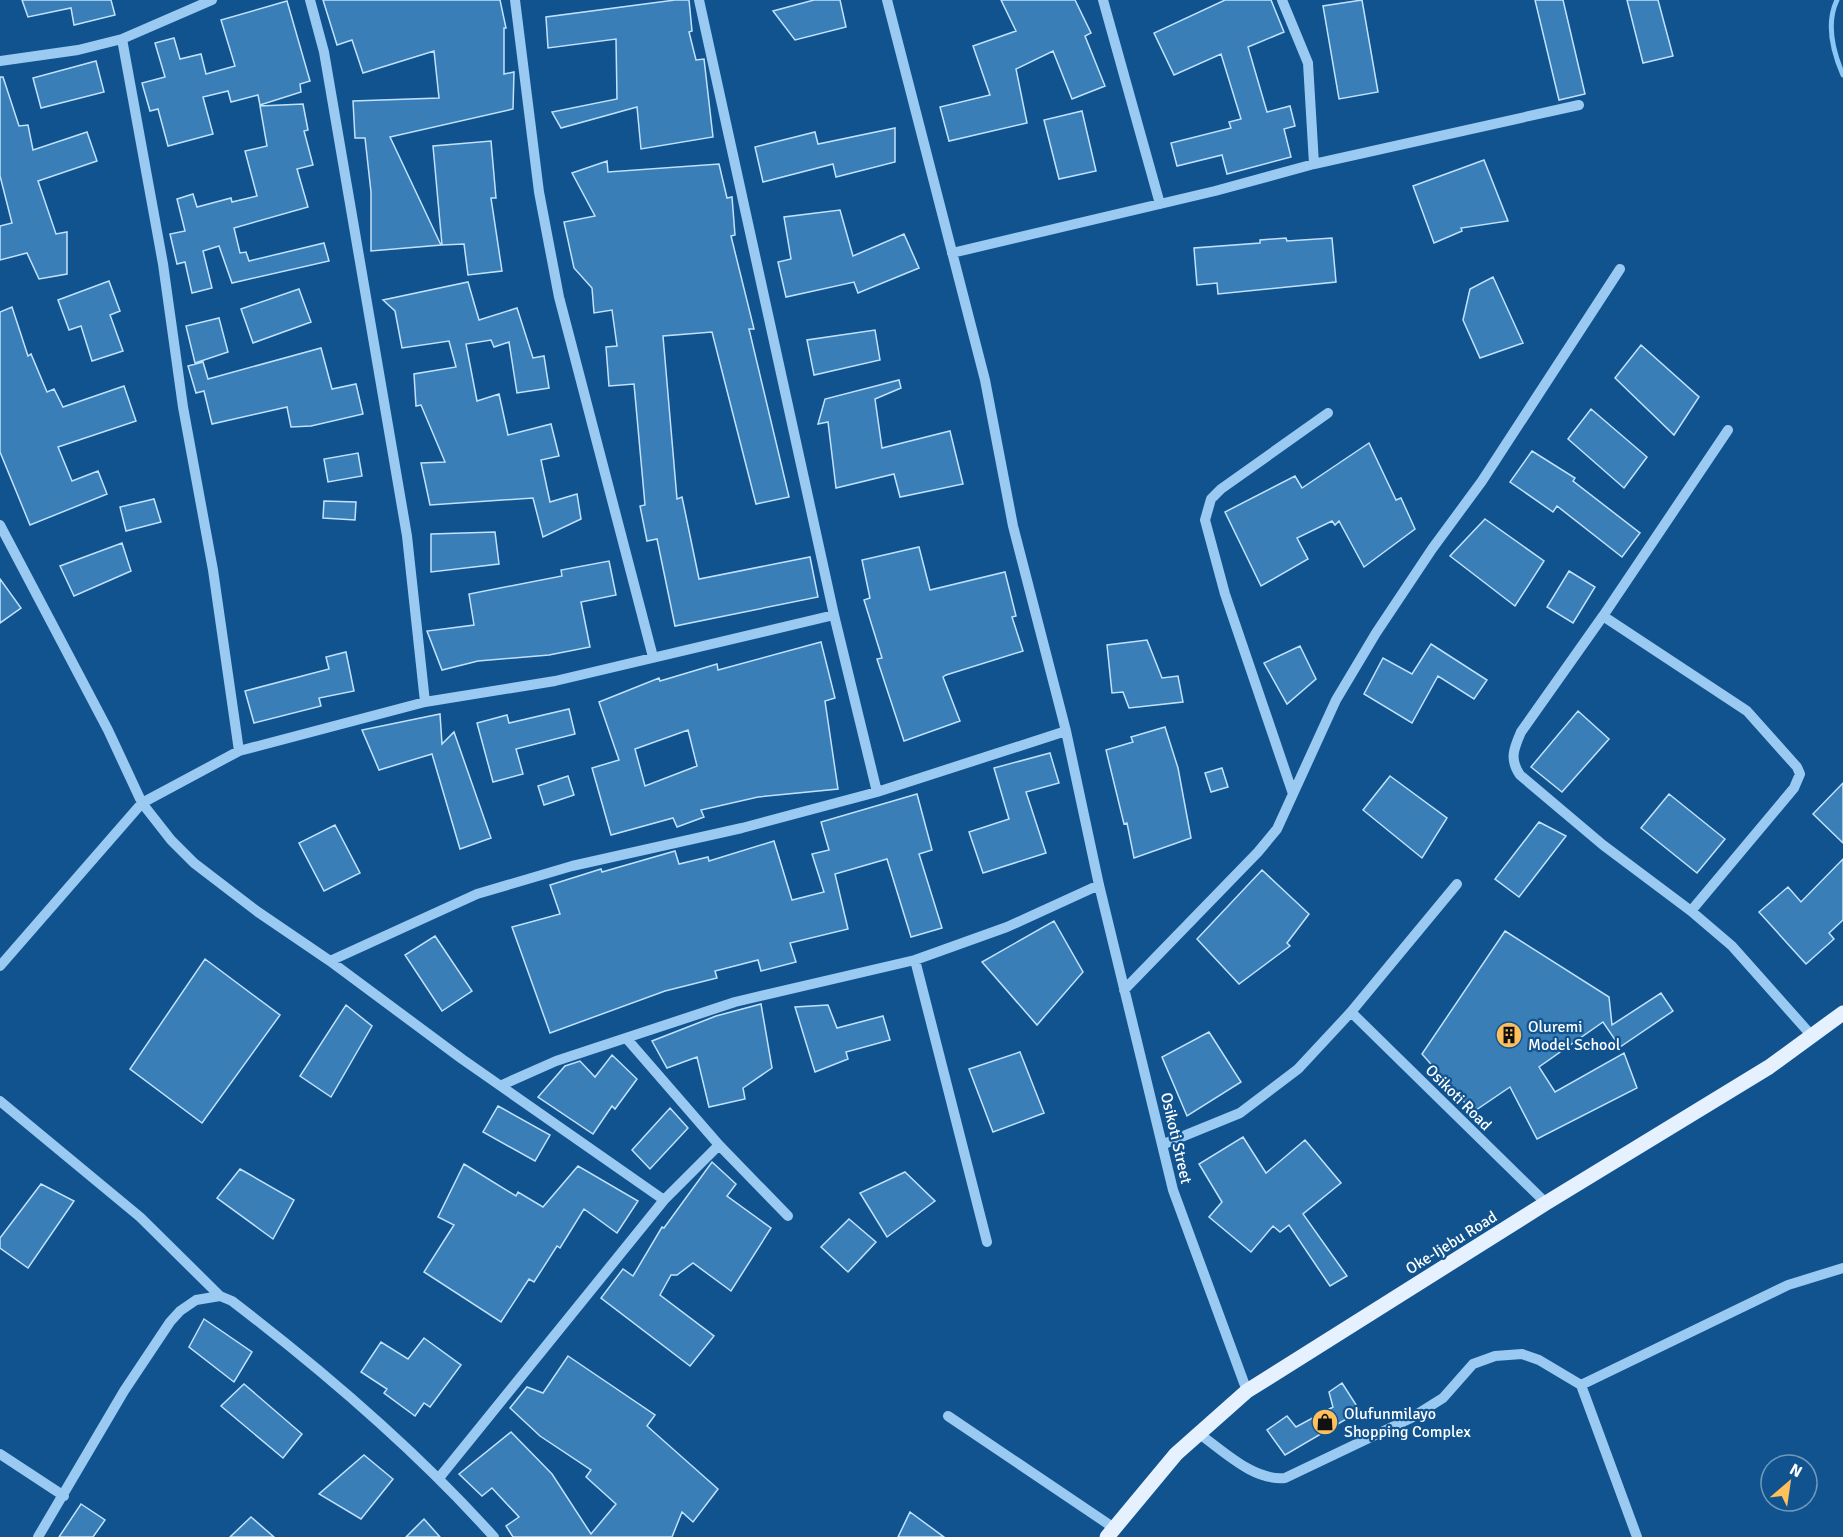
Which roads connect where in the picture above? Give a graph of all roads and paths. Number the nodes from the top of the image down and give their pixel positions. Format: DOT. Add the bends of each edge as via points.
graph roads {
  1 [pos="212,0"];
  2 [pos="310,0"];
  3 [pos="515,0"];
  4 [pos="699,0"];
  5 [pos="887,0"];
  6 [pos="1104,0"];
  7 [pos="1287,1"];
  8 [pos="122,39"];
  9 [pos="0,62"];
  10 [pos="1580,105"];
  11 [pos="1314,164"];
  12 [pos="1160,204"];
  13 [pos="952,253"];
  14 [pos="1620,269"];
  15 [pos="1328,413"];
  16 [pos="1728,430"];
  17 [pos="0,525"];
  18 [pos="834,615"];
  19 [pos="1603,616"];
  20 [pos="653,657"];
  21 [pos="425,702"];
  22 [pos="1066,731"];
  23 [pos="239,751"];
  24 [pos="877,792"];
  25 [pos="1293,794"];
  26 [pos="142,802"];
  27 [pos="1457,884"];
  28 [pos="1100,885"];
  29 [pos="1691,911"];
  30 [pos="915,960"];
  31 [pos="330,961"];
  32 [pos="0,966"];
  33 [pos="1124,990"];
  34 [pos="1352,1012"];
  35 [pos="1843,1013"];
  36 [pos="1812,1036"];
  37 [pos="627,1039"];
  38 [pos="502,1085"];
  39 [pos="0,1101"];
  40 [pos="1164,1144"];
  41 [pos="719,1145"];
  42 [pos="664,1200"];
  43 [pos="1546,1203"];
  44 [pos="788,1216"];
  45 [pos="987,1242"];
  46 [pos="1843,1268"];
  47 [pos="220,1296"];
  48 [pos="1581,1384"];
  49 [pos="1247,1391"];
  50 [pos="948,1416"];
  51 [pos="1198,1432"];
  52 [pos="0,1454"];
  53 [pos="439,1478"];
  54 [pos="64,1496"];
  55 [pos="1111,1532"];
  56 [pos="38,1537"];
  57 [pos="494,1537"];
  58 [pos="1637,1537"];
  1 -- 8 [label="street"];
  2 -- 21 [label="street" via="324,52 407,536"];
  3 -- 20 [label="street" via="539,192 559,297"];
  4 -- 18 [label="street"];
  5 -- 13 [label="street, Osikoti Street"];
  6 -- 12 [label="street"];
  7 -- 11 [label="street" via="1308,63"];
  8 -- 9 [label="street"];
  8 -- 23 [label="street" via="163,264"];
  10 -- 11 [label="street"];
  11 -- 12 [label="street"];
  12 -- 13 [label="street"];
  13 -- 22 [label="street, Osikoti Street" via="985,380 1016,537"];
  14 -- 25 [label="street" via="1482,481 1376,633 1336,700"];
  15 -- 25 [label="street" via="1221,489 1211,499 1205,520 1225,594"];
  16 -- 19 [label="street"];
  17 -- 26 [label="street"];
  18 -- 20 [label="street"];
  18 -- 24 [label="street"];
  19 -- 29 [label="street" via="1521,732 1513,749 1513,765 1603,845"];
  19 -- 29 [label="street" via="1747,711 1800,774 1794,788"];
  20 -- 21 [label="street" via="555,681"];
  21 -- 23 [label="street"];
  22 -- 24 [label="street"];
  22 -- 28 [label="street, Osikoti Street"];
  23 -- 26 [label="street"];
  24 -- 31 [label="street" via="742,828 572,866 477,894"];
  25 -- 33 [label="street" via="1276,829 1257,852"];
  26 -- 31 [label="street" via="194,863"];
  26 -- 32 [label="street"];
  27 -- 34 [label="street"];
  28 -- 30 [label="street" via="1007,927"];
  28 -- 33 [label="street, Osikoti Street"];
  29 -- 36 [label="street" via="1732,946"];
  30 -- 37 [label="street" via="735,1002"];
  30 -- 45 [label="street"];
  31 -- 38 [label="street"];
  33 -- 40 [label="street, Osikoti Street"];
  34 -- 40 [label="street" via="1298,1069 1269,1093 1240,1113"];
  34 -- 43 [label="street, Osikoti Road"];
  35 -- 36 [label="main road, Oke-Ijebu Road"];
  36 -- 43 [label="main road, Oke-Ijebu Road" via="1769,1067"];
  37 -- 38 [label="street" via="556,1061"];
  37 -- 41 [label="street"];
  38 -- 42 [label="street"];
  39 -- 47 [label="street" via="140,1217"];
  40 -- 49 [label="street, Osikoti Street" via="1176,1200"];
  41 -- 42 [label="street"];
  41 -- 44 [label="street"];
  42 -- 53 [label="street"];
  43 -- 49 [label="main road, Oke-Ijebu Road"];
  46 -- 48 [label="street" via="1788,1285"];
  47 -- 53 [label="street" via="299,1352"];
  47 -- 54 [label="street" via="195,1300 171,1322 124,1391"];
  48 -- 51 [label="street" via="1522,1354 1484,1359 1465,1372 1443,1398 1411,1418 1286,1478 1272,1480 1259,1476"];
  48 -- 58 [label="street"];
  49 -- 51 [label="main road, Oke-Ijebu Road"];
  50 -- 55 [label="street"];
  51 -- 55 [label="main road, Oke-Ijebu Road"];
  52 -- 54 [label="street"];
  53 -- 57 [label="street"];
  54 -- 56 [label="street"];
}
